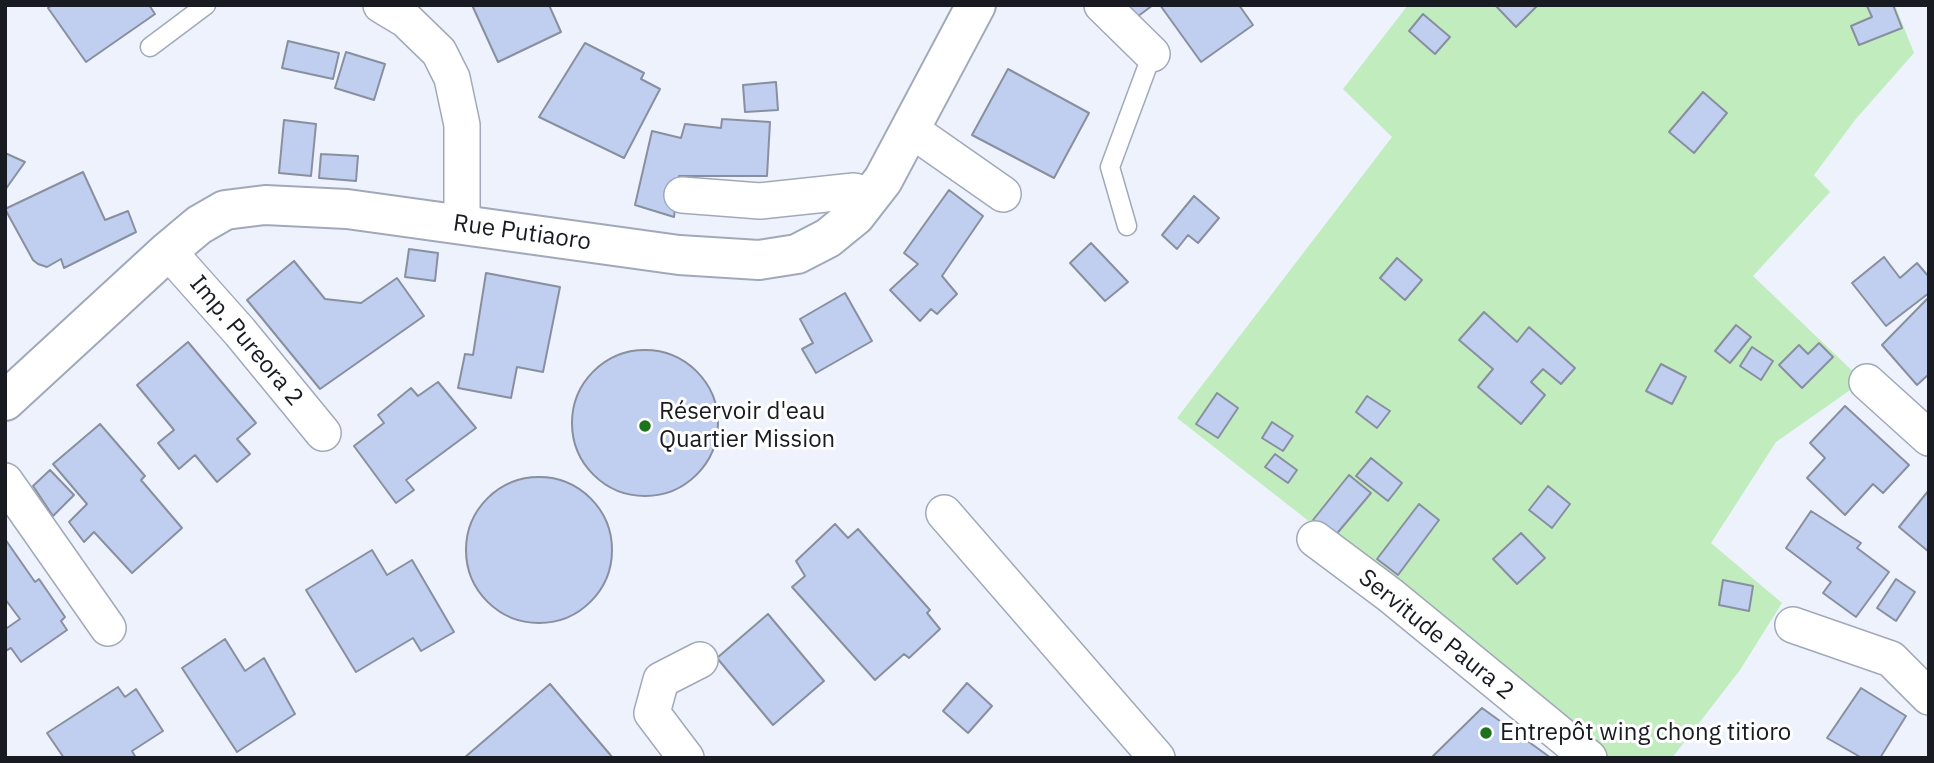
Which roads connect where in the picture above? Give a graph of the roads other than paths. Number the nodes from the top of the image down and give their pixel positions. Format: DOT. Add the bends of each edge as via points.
graph roads {
  1 [pos="206,5"];
  2 [pos="381,5"];
  3 [pos="976,5"];
  4 [pos="1102,5"];
  5 [pos="150,47"];
  6 [pos="1152,54"];
  7 [pos="910,129"];
  8 [pos="1003,194"];
  9 [pos="682,195"];
  10 [pos="871,195"];
  11 [pos="462,225"];
  12 [pos="1126,226"];
  13 [pos="168,251"];
  14 [pos="1867,382"];
  15 [pos="5,401"];
  16 [pos="323,433"];
  17 [pos="1929,438"];
  18 [pos="5,481"];
  19 [pos="944,513"];
  20 [pos="1315,539"];
  21 [pos="1793,625"];
  22 [pos="108,628"];
  23 [pos="700,660"];
  24 [pos="1929,697"];
  25 [pos="685,758"];
  26 [pos="1157,758"];
  27 [pos="1589,758"];
  1 -- 5 [label="lane"];
  2 -- 11 [label="street" via="406,20 439,52 452,78 462,125"];
  3 -- 7 [label="main road, Rue Putiaoro"];
  4 -- 6 [label="street"];
  6 -- 12 [label="lane" via="1111,167"];
  7 -- 8 [label="street"];
  7 -- 10 [label="main road, Rue Putiaoro"];
  9 -- 10 [label="street" via="760,201 854,191"];
  10 -- 11 [label="main road, Rue Putiaoro" via="828,239 797,254 760,260 679,255"];
  11 -- 13 [label="main road, Rue Putiaoro" via="347,209 265,205 225,210"];
  13 -- 15 [label="main road, Rue Putiaoro"];
  13 -- 16 [label="street, Imp. Pureora 2"];
  14 -- 17 [label="street"];
  18 -- 22 [label="street"];
  19 -- 26 [label="street"];
  20 -- 27 [label="street, Servitude Paura 2"];
  21 -- 24 [label="street" via="1891,659"];
  23 -- 25 [label="street" via="661,680 652,713"];
}
